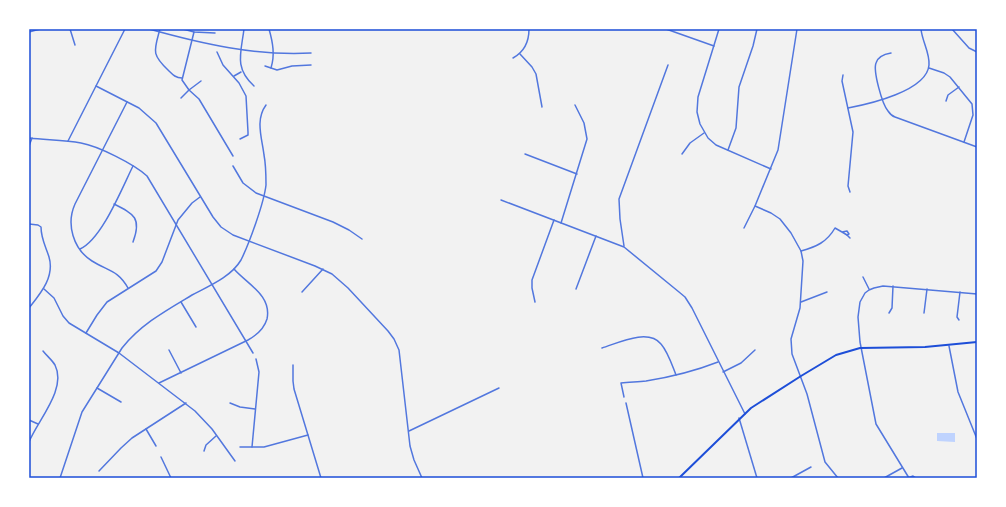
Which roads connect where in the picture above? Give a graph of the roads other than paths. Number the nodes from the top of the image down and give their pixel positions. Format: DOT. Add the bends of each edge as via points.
graph roads {
  1 [pos="40,29"];
  2 [pos="70,29"];
  3 [pos="125,29"];
  4 [pos="149,29"];
  5 [pos="183,29"];
  6 [pos="244,29"];
  7 [pos="270,29"];
  8 [pos="529,29"];
  9 [pos="666,29"];
  10 [pos="719,29"];
  11 [pos="757,29"];
  12 [pos="797,29"];
  13 [pos="921,29"];
  14 [pos="952,29"];
  15 [pos="160,30"];
  16 [pos="29,32"];
  17 [pos="194,32"];
  18 [pos="215,34"];
  19 [pos="192,40"];
  20 [pos="75,45"];
  21 [pos="714,46"];
  22 [pos="241,50"];
  23 [pos="217,52"];
  24 [pos="977,52"];
  25 [pos="311,53"];
  26 [pos="891,53"];
  27 [pos="273,54"];
  28 [pos="520,54"];
  29 [pos="513,58"];
  30 [pos="311,65"];
  31 [pos="668,65"];
  32 [pos="265,66"];
  33 [pos="928,68"];
  34 [pos="271,69"];
  35 [pos="242,72"];
  36 [pos="843,75"];
  37 [pos="234,76"];
  38 [pos="182,78"];
  39 [pos="201,81"];
  40 [pos="96,86"];
  41 [pos="254,86"];
  42 [pos="959,87"];
  43 [pos="189,90"];
  44 [pos="181,98"];
  45 [pos="883,100"];
  46 [pos="946,101"];
  47 [pos="127,102"];
  48 [pos="266,105"];
  49 [pos="575,105"];
  50 [pos="542,107"];
  51 [pos="848,108"];
  52 [pos="704,133"];
  53 [pos="29,138"];
  54 [pos="32,138"];
  55 [pos="240,139"];
  56 [pos="68,141"];
  57 [pos="964,142"];
  58 [pos="29,146"];
  59 [pos="977,147"];
  60 [pos="103,150"];
  61 [pos="728,150"];
  62 [pos="525,154"];
  63 [pos="682,154"];
  64 [pos="232,156"];
  65 [pos="133,166"];
  66 [pos="233,166"];
  67 [pos="771,169"];
  68 [pos="577,174"];
  69 [pos="850,192"];
  70 [pos="200,197"];
  71 [pos="264,197"];
  72 [pos="501,200"];
  73 [pos="114,204"];
  74 [pos="755,206"];
  75 [pos="554,220"];
  76 [pos="29,224"];
  77 [pos="176,224"];
  78 [pos="562,224"];
  79 [pos="744,228"];
  80 [pos="596,236"];
  81 [pos="850,238"];
  82 [pos="362,239"];
  83 [pos="248,241"];
  84 [pos="133,242"];
  85 [pos="624,246"];
  86 [pos="79,249"];
  87 [pos="801,252"];
  88 [pos="234,269"];
  89 [pos="322,269"];
  90 [pos="863,277"];
  91 [pos="212,284"];
  92 [pos="893,286"];
  93 [pos="128,288"];
  94 [pos="44,289"];
  95 [pos="576,289"];
  96 [pos="928,289"];
  97 [pos="869,290"];
  98 [pos="302,292"];
  99 [pos="827,292"];
  100 [pos="960,292"];
  101 [pos="977,294"];
  102 [pos="181,302"];
  103 [pos="535,302"];
  104 [pos="800,302"];
  105 [pos="29,308"];
  106 [pos="889,313"];
  107 [pos="924,313"];
  108 [pos="959,320"];
  109 [pos="196,327"];
  110 [pos="86,334"];
  111 [pos="246,341"];
  112 [pos="977,342"];
  113 [pos="949,346"];
  114 [pos="602,348"];
  115 [pos="860,348"];
  116 [pos="169,350"];
  117 [pos="755,350"];
  118 [pos="43,351"];
  119 [pos="119,353"];
  120 [pos="253,354"];
  121 [pos="256,359"];
  122 [pos="718,362"];
  123 [pos="293,366"];
  124 [pos="723,372"];
  125 [pos="181,373"];
  126 [pos="676,375"];
  127 [pos="801,376"];
  128 [pos="159,383"];
  129 [pos="97,388"];
  130 [pos="499,388"];
  131 [pos="624,397"];
  132 [pos="121,402"];
  133 [pos="230,403"];
  134 [pos="626,403"];
  135 [pos="186,404"];
  136 [pos="255,409"];
  137 [pos="745,414"];
  138 [pos="740,418"];
  139 [pos="29,420"];
  140 [pos="38,424"];
  141 [pos="146,429"];
  142 [pos="409,431"];
  143 [pos="308,435"];
  144 [pos="217,436"];
  145 [pos="977,439"];
  146 [pos="29,442"];
  147 [pos="156,446"];
  148 [pos="240,447"];
  149 [pos="252,447"];
  150 [pos="204,451"];
  151 [pos="161,457"];
  152 [pos="235,461"];
  153 [pos="812,467"];
  154 [pos="902,468"];
  155 [pos="99,471"];
  156 [pos="60,478"];
  157 [pos="172,478"];
  158 [pos="321,478"];
  159 [pos="422,478"];
  160 [pos="643,478"];
  161 [pos="679,478"];
  162 [pos="757,478"];
  163 [pos="791,478"];
  164 [pos="838,478"];
  165 [pos="884,478"];
  166 [pos="909,478"];
  167 [pos="916,478"];
  1 -- 16 [label="street"];
  2 -- 20 [label="street"];
  3 -- 40 [label="street"];
  4 -- 15 [label="street"];
  5 -- 17 [label="street"];
  6 -- 22 [label="street"];
  7 -- 27 [label="street"];
  8 -- 28 [label="street" via="528,41"];
  9 -- 21 [label="street"];
  10 -- 21 [label="street"];
  11 -- 61 [label="street" via="739,87 736,128"];
  12 -- 67 [label="street" via="780,143"];
  13 -- 33 [label="street"];
  14 -- 24 [label="street" via="969,48"];
  15 -- 19 [label="street"];
  15 -- 38 [label="street" via="155,50 157,58 175,76"];
  17 -- 18 [label="street"];
  17 -- 19 [label="street"];
  19 -- 22 [label="street"];
  19 -- 38 [label="street"];
  21 -- 52 [label="street" via="697,102"];
  22 -- 27 [label="street"];
  22 -- 35 [label="street"];
  23 -- 37 [label="street" via="223,65"];
  25 -- 27 [label="street"];
  26 -- 45 [label="street" via="880,56 875,65"];
  27 -- 34 [label="street"];
  28 -- 29 [label="street"];
  28 -- 50 [label="street" via="536,74"];
  30 -- 34 [label="street"];
  31 -- 85 [label="street" via="619,199"];
  32 -- 34 [label="street"];
  33 -- 42 [label="street" via="948,75"];
  33 -- 45 [label="street" via="917,83"];
  35 -- 37 [label="street"];
  35 -- 41 [label="street"];
  36 -- 51 [label="street"];
  37 -- 55 [label="street" via="244,90 247,102 248,135"];
  38 -- 43 [label="street"];
  39 -- 43 [label="street"];
  40 -- 47 [label="street"];
  40 -- 56 [label="street"];
  42 -- 46 [label="street"];
  42 -- 57 [label="street" via="972,104 973,110"];
  43 -- 44 [label="street"];
  43 -- 64 [label="street" via="199,99"];
  45 -- 51 [label="street"];
  45 -- 57 [label="street" via="893,117"];
  47 -- 60 [label="street"];
  47 -- 70 [label="street" via="145,112 156,123"];
  48 -- 71 [label="street" via="262,111 260,127 266,168"];
  49 -- 68 [label="street" via="582,118 587,139"];
  51 -- 69 [label="street" via="853,132 848,186"];
  52 -- 61 [label="street" via="716,145"];
  52 -- 63 [label="street"];
  53 -- 54 [label="street"];
  54 -- 56 [label="street"];
  54 -- 58 [label="street"];
  56 -- 60 [label="street"];
  57 -- 59 [label="street"];
  60 -- 65 [label="street"];
  60 -- 86 [label="street" via="72,214 72,231"];
  61 -- 67 [label="street"];
  62 -- 68 [label="street"];
  65 -- 73 [label="street"];
  65 -- 77 [label="street" via="150,180"];
  66 -- 71 [label="street" via="246,186"];
  67 -- 74 [label="street"];
  68 -- 78 [label="street"];
  70 -- 77 [label="street"];
  70 -- 83 [label="street" via="221,227 230,234"];
  71 -- 82 [label="street" via="333,222"];
  71 -- 83 [label="street"];
  72 -- 75 [label="street"];
  73 -- 84 [label="street" via="135,219 137,228"];
  73 -- 86 [label="street" via="96,236"];
  74 -- 79 [label="street"];
  74 -- 87 [label="street" via="780,219"];
  75 -- 78 [label="street"];
  75 -- 103 [label="street" via="532,280"];
  76 -- 94 [label="street" via="40,226 50,264"];
  77 -- 91 [label="street"];
  77 -- 93 [label="street" via="157,269"];
  78 -- 80 [label="street"];
  80 -- 85 [label="street"];
  80 -- 95 [label="street"];
  81 -- 87 [label="street" via="848,232 835,228 821,244"];
  83 -- 88 [label="street"];
  83 -- 89 [label="street"];
  85 -- 122 [label="street" via="684,298 692,308"];
  86 -- 93 [label="street" via="90,260 118,275"];
  87 -- 104 [label="street" via="803,268"];
  88 -- 91 [label="street"];
  88 -- 111 [label="street" via="261,294 267,308 267,318 262,330"];
  89 -- 98 [label="street"];
  89 -- 142 [label="street" via="348,288 396,341 400,354"];
  90 -- 97 [label="street"];
  91 -- 102 [label="street"];
  91 -- 111 [label="street"];
  92 -- 96 [label="street"];
  92 -- 97 [label="street" via="879,286"];
  92 -- 106 [label="street" via="892,308"];
  93 -- 110 [label="street" via="104,306"];
  94 -- 105 [label="street"];
  94 -- 110 [label="street" via="55,300 65,320"];
  96 -- 100 [label="street"];
  96 -- 107 [label="street"];
  97 -- 115 [label="street" via="859,305"];
  99 -- 104 [label="street"];
  100 -- 101 [label="street"];
  100 -- 108 [label="street" via="957,317"];
  102 -- 109 [label="street"];
  102 -- 119 [label="street" via="144,326 130,338"];
  104 -- 127 [label="street" via="791,345 795,365"];
  110 -- 119 [label="street"];
  111 -- 120 [label="street"];
  111 -- 125 [label="street"];
  112 -- 113 [label="main road"];
  113 -- 115 [label="main road"];
  113 -- 145 [label="street" via="958,392"];
  114 -- 126 [label="street" via="640,337 652,338 664,348"];
  115 -- 127 [label="main road" via="836,355"];
  115 -- 154 [label="street" via="876,424"];
  116 -- 125 [label="street"];
  117 -- 124 [label="street" via="741,363"];
  118 -- 140 [label="street" via="55,366 58,384"];
  119 -- 128 [label="street"];
  119 -- 129 [label="street"];
  121 -- 136 [label="street" via="259,372"];
  122 -- 124 [label="street"];
  122 -- 126 [label="street"];
  123 -- 143 [label="street" via="294,386"];
  124 -- 137 [label="street"];
  125 -- 128 [label="street"];
  126 -- 131 [label="street" via="621,383"];
  127 -- 137 [label="main road"];
  127 -- 164 [label="street" via="825,462"];
  128 -- 135 [label="street"];
  129 -- 132 [label="street"];
  129 -- 156 [label="street" via="82,412"];
  130 -- 142 [label="street"];
  133 -- 136 [label="street"];
  134 -- 160 [label="street"];
  135 -- 141 [label="street"];
  135 -- 144 [label="street" via="202,417"];
  136 -- 149 [label="street"];
  137 -- 138 [label="main road"];
  138 -- 161 [label="main road"];
  138 -- 162 [label="street"];
  139 -- 140 [label="street"];
  140 -- 146 [label="street"];
  141 -- 147 [label="street"];
  141 -- 155 [label="street" via="126,443"];
  142 -- 159 [label="street" via="413,456"];
  143 -- 149 [label="street" via="268,446"];
  143 -- 158 [label="street"];
  144 -- 150 [label="street" via="206,445"];
  144 -- 152 [label="street"];
  148 -- 149 [label="street"];
  151 -- 157 [label="street"];
  153 -- 163 [label="street"];
  154 -- 165 [label="street"];
  154 -- 166 [label="street"];
  166 -- 167 [label="street"];
}
